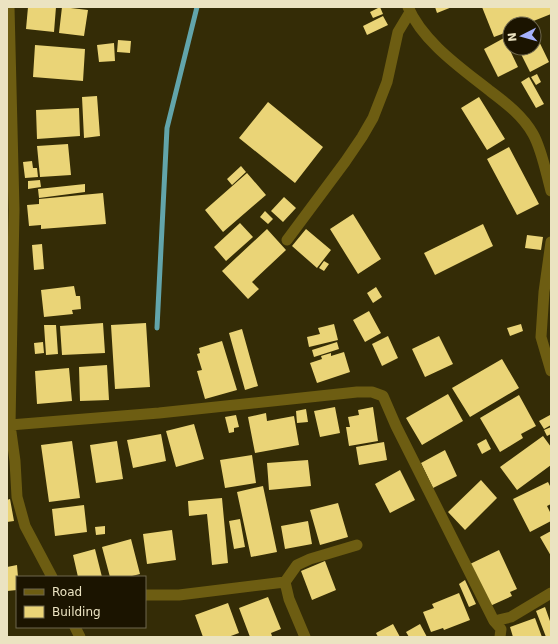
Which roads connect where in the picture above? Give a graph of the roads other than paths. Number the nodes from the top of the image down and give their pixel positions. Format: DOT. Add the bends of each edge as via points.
graph roads {
  1 [pos="9,7"];
  2 [pos="409,9"];
  3 [pos="551,192"];
  4 [pos="10,210"];
  5 [pos="287,240"];
  6 [pos="551,242"];
  7 [pos="551,370"];
  8 [pos="10,425"];
  9 [pos="357,545"];
  10 [pos="51,576"];
  11 [pos="285,582"];
  12 [pos="551,593"];
  13 [pos="146,595"];
  14 [pos="494,621"];
  15 [pos="76,628"];
  16 [pos="80,637"];
  17 [pos="305,637"];
  18 [pos="500,637"];
  1 -- 4 [label="street"];
  2 -- 3 [label="street" via="421,30 455,63 513,109 532,133 545,166"];
  2 -- 5 [label="street" via="398,32 387,82 373,118 345,162"];
  4 -- 8 [label="street"];
  6 -- 7 [label="street" via="541,337"];
  8 -- 10 [label="street" via="17,497 25,526"];
  8 -- 14 [label="street" via="159,413 357,392 372,392 383,396"];
  9 -- 11 [label="street" via="297,565"];
  11 -- 13 [label="street" via="179,595"];
  11 -- 17 [label="street" via="289,599"];
  12 -- 14 [label="street" via="511,616"];
  14 -- 18 [label="street" via="501,629"];
  15 -- 16 [label="street"];
}
